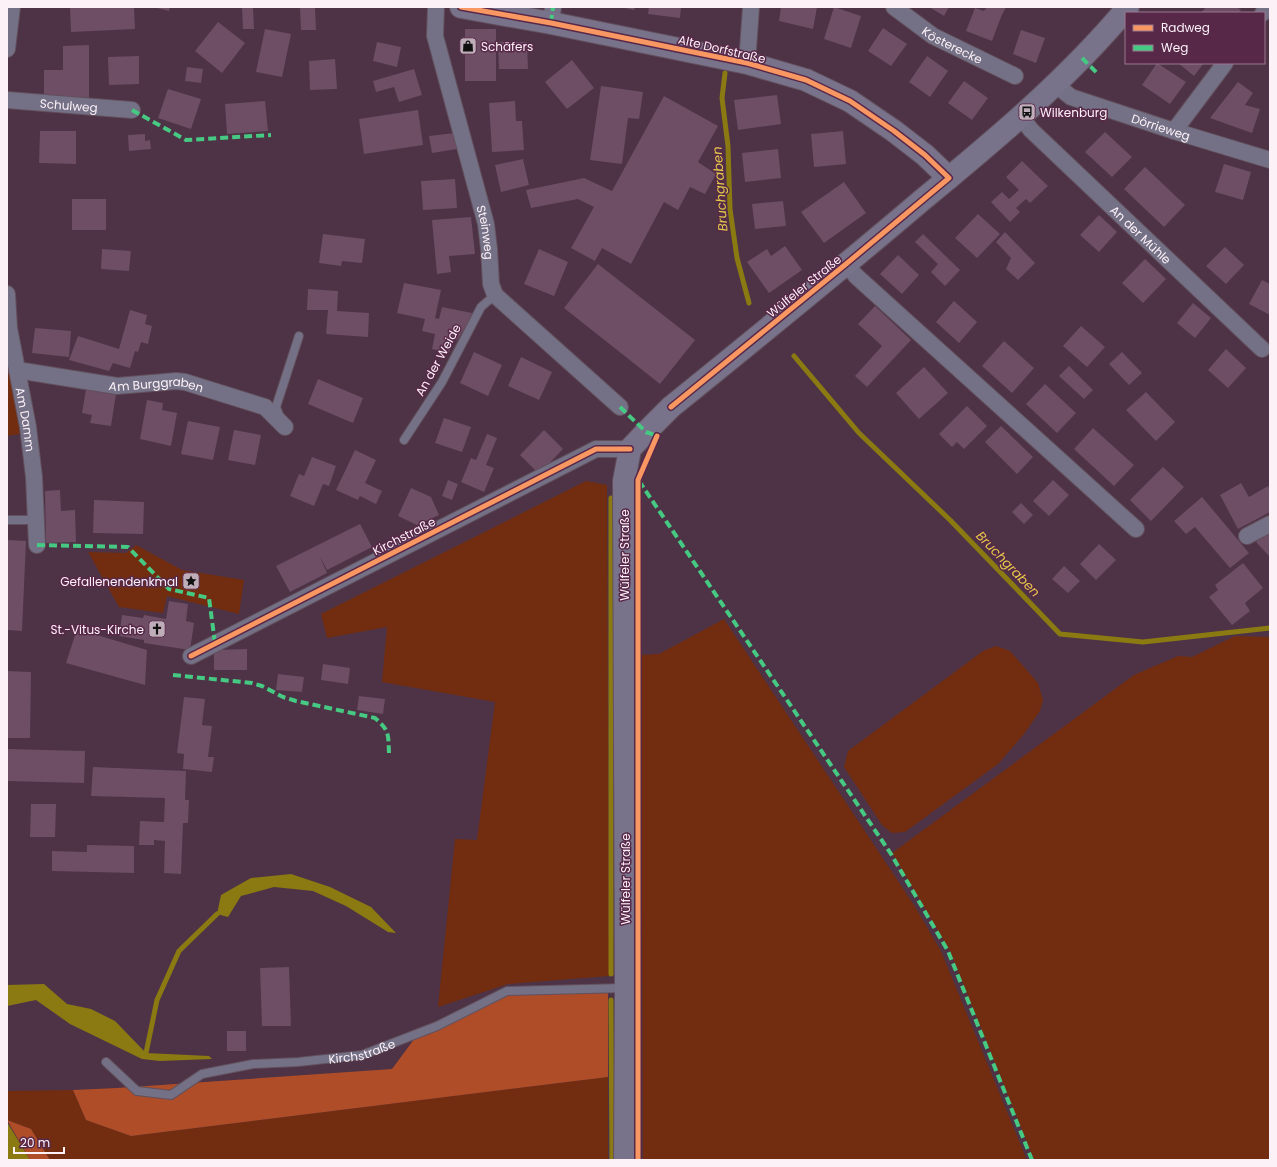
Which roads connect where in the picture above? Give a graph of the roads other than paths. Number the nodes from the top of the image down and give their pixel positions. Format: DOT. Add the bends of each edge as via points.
graph roads {
  1 [pos="12,7"];
  2 [pos="436,7"];
  3 [pos="461,7"];
  4 [pos="751,7"];
  5 [pos="894,7"];
  6 [pos="1128,7"];
  7 [pos="552,15"];
  8 [pos="7,49"];
  9 [pos="747,63"];
  10 [pos="1224,64"];
  11 [pos="1015,76"];
  12 [pos="1056,85"];
  13 [pos="7,100"];
  14 [pos="132,110"];
  15 [pos="1021,117"];
  16 [pos="1174,131"];
  17 [pos="1270,160"];
  18 [pos="949,178"];
  19 [pos="846,264"];
  20 [pos="7,294"];
  21 [pos="495,295"];
  22 [pos="299,336"];
  23 [pos="1262,349"];
  24 [pos="17,370"];
  25 [pos="620,407"];
  26 [pos="285,427"];
  27 [pos="404,440"];
  28 [pos="630,449"];
  29 [pos="7,520"];
  30 [pos="36,520"];
  31 [pos="1270,524"];
  32 [pos="1136,528"];
  33 [pos="1247,536"];
  34 [pos="37,546"];
  35 [pos="192,656"];
  36 [pos="626,988"];
  37 [pos="106,1062"];
  38 [pos="625,1160"];
  1 -- 8 [label="street"];
  2 -- 21 [label="street, Steinweg" via="435,36 486,224 491,284"];
  3 -- 7 [label="main road, Alte Dorfstraße"];
  4 -- 9 [label="street"];
  5 -- 11 [label="street, Kösterecke" via="933,36"];
  6 -- 12 [label="main road, Wülfeler Straße"];
  7 -- 9 [label="main road, Alte Dorfstraße"];
  9 -- 18 [label="main road, Alte Dorfstraße" via="806,80 850,101 919,150"];
  10 -- 16 [label="street"];
  12 -- 15 [label="main road, Wülfeler Straße"];
  12 -- 16 [label="street, Dörrieweg" via="1071,97"];
  13 -- 14 [label="street, Schulweg"];
  15 -- 18 [label="main road, Wülfeler Straße"];
  15 -- 23 [label="street, An der Mühle" via="1031,130"];
  16 -- 17 [label="street, Dörrieweg"];
  18 -- 19 [label="main road, Wülfeler Straße"];
  19 -- 28 [label="main road, Wülfeler Straße" via="671,407"];
  19 -- 32 [label="street" via="856,276"];
  20 -- 24 [label="street, Am Damm" via="9,328"];
  21 -- 25 [label="street"];
  21 -- 27 [label="lane, An der Weide" via="480,308 442,382"];
  22 -- 26 [label="lane" via="276,407"];
  24 -- 26 [label="street, Am Burggraben" via="117,386 186,382 265,407"];
  24 -- 30 [label="street, Am Damm" via="28,427"];
  28 -- 35 [label="street, Kirchstraße" via="596,449"];
  28 -- 36 [label="main road, Wülfeler Straße" via="624,481"];
  29 -- 30 [label="lane"];
  30 -- 34 [label="street, Am Damm"];
  31 -- 33 [label="street"];
  36 -- 37 [label="lane, Kirchstraße" via="507,991 437,1026 362,1055 253,1064 202,1074 171,1095 137,1092"];
  36 -- 38 [label="main road, Wülfeler Straße"];
}
